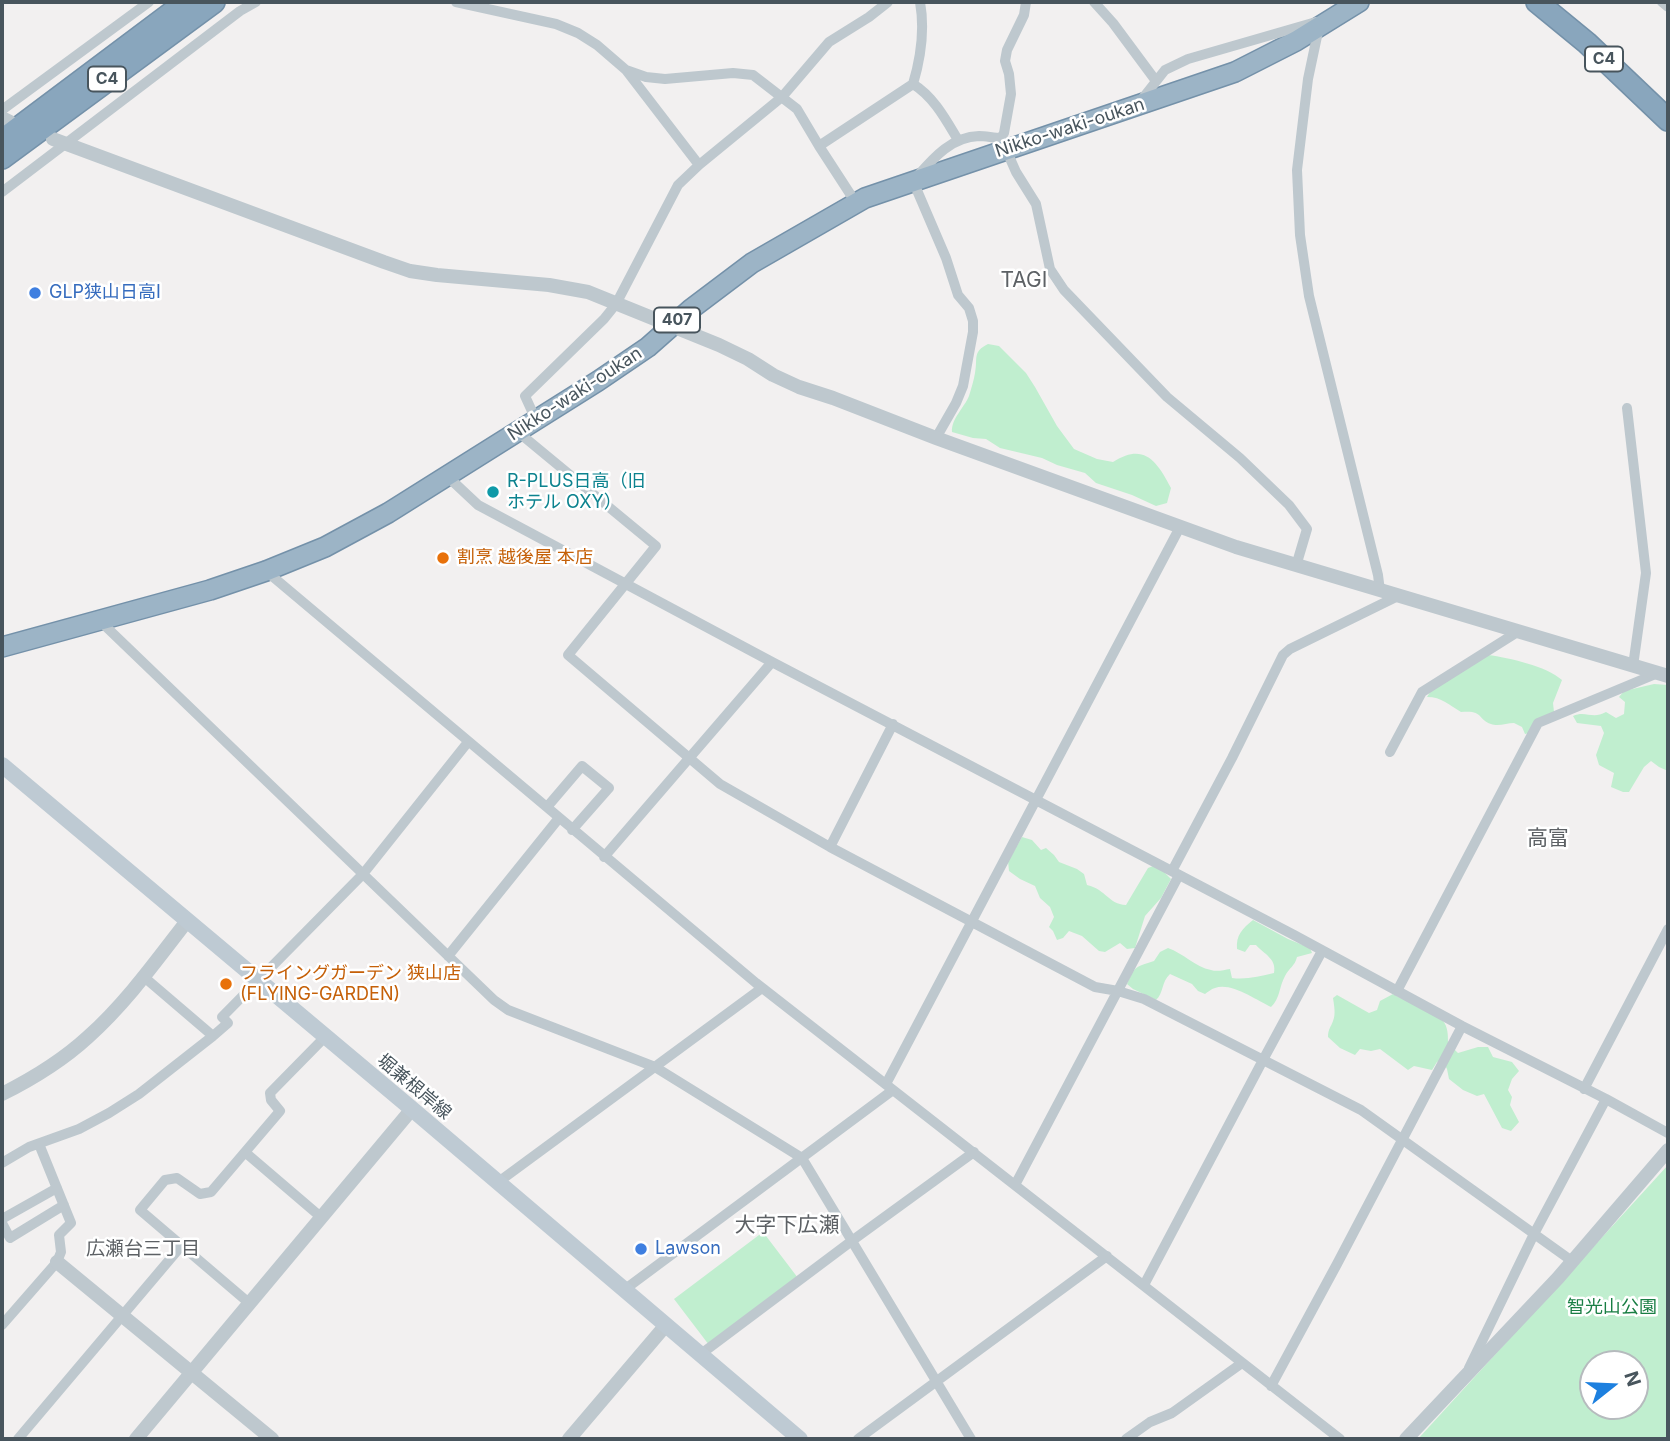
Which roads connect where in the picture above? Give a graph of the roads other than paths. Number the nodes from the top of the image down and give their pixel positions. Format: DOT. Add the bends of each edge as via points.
graph roads {
  1 [pos="149,2"];
  2 [pos="186,2"];
  3 [pos="214,2"];
  4 [pos="256,2"];
  5 [pos="456,2"];
  6 [pos="888,2"];
  7 [pos="920,2"];
  8 [pos="1026,2"];
  9 [pos="1094,2"];
  10 [pos="1359,2"];
  11 [pos="1537,2"];
  12 [pos="1561,2"];
  13 [pos="1662,2"];
  14 [pos="1668,7"];
  15 [pos="1325,23"];
  16 [pos="626,70"];
  17 [pos="1156,81"];
  18 [pos="913,84"];
  19 [pos="782,97"];
  20 [pos="1668,100"];
  21 [pos="1137,105"];
  22 [pos="1668,120"];
  23 [pos="4,122"];
  24 [pos="958,140"];
  25 [pos="60,142"];
  26 [pos="1003,144"];
  27 [pos="819,146"];
  28 [pos="2,158"];
  29 [pos="699,164"];
  30 [pos="913,181"];
  31 [pos="2,192"];
  32 [pos="856,203"];
  33 [pos="616,304"];
  34 [pos="671,326"];
  35 [pos="1627,408"];
  36 [pos="536,420"];
  37 [pos="518,432"];
  38 [pos="936,438"];
  39 [pos="446,475"];
  40 [pos="1180,527"];
  41 [pos="1296,566"];
  42 [pos="265,571"];
  43 [pos="626,584"];
  44 [pos="1380,591"];
  45 [pos="1398,596"];
  46 [pos="99,620"];
  47 [pos="1519,631"];
  48 [pos="2,647"];
  49 [pos="772,662"];
  50 [pos="1633,666"];
  51 [pos="1663,674"];
  52 [pos="893,724"];
  53 [pos="467,741"];
  54 [pos="1390,752"];
  55 [pos="689,758"];
  56 [pos="2,765"];
  57 [pos="1036,800"];
  58 [pos="547,807"];
  59 [pos="559,818"];
  60 [pos="572,830"];
  61 [pos="830,847"];
  62 [pos="604,857"];
  63 [pos="1175,873"];
  64 [pos="363,874"];
  65 [pos="187,921"];
  66 [pos="971,922"];
  67 [pos="1668,929"];
  68 [pos="1322,951"];
  69 [pos="447,956"];
  70 [pos="144,976"];
  71 [pos="258,981"];
  72 [pos="762,988"];
  73 [pos="1118,990"];
  74 [pos="1397,991"];
  75 [pos="1462,1026"];
  76 [pos="213,1036"];
  77 [pos="325,1037"];
  78 [pos="1263,1060"];
  79 [pos="655,1067"];
  80 [pos="890,1087"];
  81 [pos="1584,1089"];
  82 [pos="2,1094"];
  83 [pos="1606,1099"];
  84 [pos="412,1109"];
  85 [pos="1668,1133"];
  86 [pos="1402,1141"];
  87 [pos="39,1144"];
  88 [pos="1668,1150"];
  89 [pos="974,1152"];
  90 [pos="246,1153"];
  91 [pos="802,1158"];
  92 [pos="2,1163"];
  93 [pos="497,1183"];
  94 [pos="1015,1185"];
  95 [pos="57,1188"];
  96 [pos="64,1205"];
  97 [pos="322,1218"];
  98 [pos="2,1221"];
  99 [pos="1534,1234"];
  100 [pos="853,1240"];
  101 [pos="182,1245"];
  102 [pos="1107,1256"];
  103 [pos="1572,1261"];
  104 [pos="57,1262"];
  105 [pos="1144,1285"];
  106 [pos="624,1290"];
  107 [pos="249,1303"];
  108 [pos="122,1315"];
  109 [pos="4,1317"];
  110 [pos="666,1325"];
  111 [pos="701,1354"];
  112 [pos="1242,1363"];
  113 [pos="192,1372"];
  114 [pos="1465,1377"];
  115 [pos="936,1382"];
  116 [pos="1271,1385"];
  117 [pos="18,1439"];
  118 [pos="136,1439"];
  119 [pos="272,1439"];
  120 [pos="569,1439"];
  121 [pos="800,1439"];
  122 [pos="858,1439"];
  123 [pos="971,1439"];
  124 [pos="1126,1439"];
  125 [pos="1340,1439"];
  126 [pos="1406,1439"];
  1 -- 23 [label="street"];
  2 -- 23 [label="highway, C4"];
  3 -- 28 [label="highway, C4"];
  4 -- 25 [label="street"];
  5 -- 16 [label="street" via="556,24 597,45"];
  6 -- 19 [label="street" via="829,42"];
  7 -- 18 [label="street" via="924,20"];
  8 -- 26 [label="street" via="1005,61 1011,94"];
  9 -- 17 [label="street"];
  10 -- 15 [label="highway, Nikko-waki-oukan / 407"];
  11 -- 22 [label="highway, C4"];
  12 -- 20 [label="highway, C4"];
  13 -- 14 [label="street"];
  15 -- 17 [label="street" via="1311,23 1188,59 1165,70"];
  15 -- 21 [label="highway, Nikko-waki-oukan / 407" via="1234,72"];
  15 -- 44 [label="street" via="1308,79 1297,170 1300,235 1309,296"];
  16 -- 19 [label="street" via="664,79 753,75"];
  16 -- 29 [label="street"];
  17 -- 21 [label="street"];
  18 -- 24 [label="street" via="943,114"];
  18 -- 27 [label="street"];
  19 -- 27 [label="street" via="797,109"];
  19 -- 29 [label="street"];
  21 -- 26 [label="highway, Nikko-waki-oukan / 407"];
  24 -- 26 [label="street" via="979,136"];
  24 -- 30 [label="street" via="934,157"];
  25 -- 31 [label="street"];
  25 -- 33 [label="street" via="410,271 549,285 588,292"];
  26 -- 30 [label="highway, Nikko-waki-oukan / 407"];
  26 -- 41 [label="street" via="1036,204 1049,269 1167,397 1289,505 1307,529"];
  27 -- 32 [label="street"];
  29 -- 33 [label="street" via="678,185"];
  30 -- 32 [label="highway, Nikko-waki-oukan / 407"];
  30 -- 38 [label="street" via="958,295 973,321 963,386"];
  32 -- 34 [label="highway, Nikko-waki-oukan / 407" via="752,263"];
  33 -- 34 [label="street"];
  33 -- 36 [label="street" via="525,396"];
  34 -- 36 [label="highway, Nikko-waki-oukan / 407" via="648,347"];
  34 -- 38 [label="street" via="799,387"];
  35 -- 50 [label="street" via="1646,573"];
  36 -- 37 [label="highway, Nikko-waki-oukan / 407"];
  37 -- 39 [label="highway, Nikko-waki-oukan / 407"];
  37 -- 43 [label="street" via="656,547"];
  38 -- 40 [label="street"];
  39 -- 42 [label="highway, Nikko-waki-oukan / 407" via="325,547"];
  39 -- 43 [label="street" via="478,505"];
  40 -- 41 [label="street"];
  40 -- 57 [label="street"];
  41 -- 44 [label="street"];
  42 -- 46 [label="highway, Nikko-waki-oukan / 407"];
  42 -- 53 [label="street"];
  43 -- 49 [label="street"];
  43 -- 55 [label="street" via="568,655"];
  44 -- 45 [label="street"];
  45 -- 47 [label="street"];
  45 -- 63 [label="street" via="1283,656"];
  46 -- 48 [label="highway, Nikko-waki-oukan / 407"];
  46 -- 64 [label="street"];
  47 -- 50 [label="street"];
  47 -- 54 [label="street" via="1422,692"];
  49 -- 52 [label="street"];
  49 -- 55 [label="street"];
  50 -- 51 [label="street"];
  51 -- 74 [label="street" via="1538,723"];
  52 -- 57 [label="street"];
  52 -- 61 [label="street"];
  53 -- 58 [label="street"];
  53 -- 64 [label="street"];
  55 -- 61 [label="street" via="720,784"];
  55 -- 62 [label="street"];
  56 -- 65 [label="main road, 堀兼根岸線"];
  57 -- 63 [label="street"];
  57 -- 66 [label="street"];
  58 -- 59 [label="street"];
  58 -- 60 [label="street" via="582,766 609,788"];
  59 -- 60 [label="street"];
  59 -- 69 [label="street"];
  60 -- 62 [label="street"];
  61 -- 66 [label="street"];
  62 -- 72 [label="street"];
  63 -- 68 [label="street"];
  63 -- 73 [label="street"];
  64 -- 69 [label="street"];
  64 -- 71 [label="street"];
  65 -- 70 [label="street"];
  65 -- 71 [label="main road, 堀兼根岸線"];
  66 -- 73 [label="street" via="1095,987"];
  66 -- 80 [label="street"];
  67 -- 81 [label="street"];
  68 -- 74 [label="street"];
  68 -- 78 [label="street"];
  69 -- 79 [label="street" via="508,1010"];
  70 -- 76 [label="street"];
  70 -- 82 [label="street" via="86,1040"];
  71 -- 76 [label="street" via="222,1017 228,1023"];
  71 -- 77 [label="main road, 堀兼根岸線"];
  72 -- 79 [label="street"];
  72 -- 80 [label="street"];
  73 -- 78 [label="street"];
  73 -- 94 [label="street"];
  74 -- 75 [label="street"];
  75 -- 81 [label="street"];
  75 -- 86 [label="street"];
  76 -- 87 [label="street" via="119,1107"];
  77 -- 84 [label="main road, 堀兼根岸線"];
  77 -- 90 [label="street" via="270,1093 280,1111"];
  78 -- 86 [label="street" via="1361,1110"];
  78 -- 105 [label="street"];
  79 -- 91 [label="street"];
  79 -- 93 [label="street"];
  80 -- 89 [label="street"];
  80 -- 91 [label="street"];
  81 -- 83 [label="street"];
  83 -- 85 [label="street"];
  83 -- 99 [label="street"];
  84 -- 93 [label="main road, 堀兼根岸線"];
  84 -- 97 [label="street"];
  86 -- 99 [label="street"];
  86 -- 116 [label="street"];
  87 -- 92 [label="street"];
  87 -- 95 [label="street"];
  88 -- 103 [label="street"];
  89 -- 94 [label="street"];
  89 -- 100 [label="street"];
  90 -- 97 [label="street"];
  90 -- 101 [label="street" via="211,1192 200,1194 177,1178 165,1180 140,1210"];
  91 -- 100 [label="street"];
  91 -- 106 [label="street"];
  93 -- 106 [label="main road, 堀兼根岸線"];
  94 -- 102 [label="street"];
  95 -- 96 [label="street"];
  95 -- 98 [label="street"];
  96 -- 98 [label="street" via="10,1238"];
  96 -- 104 [label="street" via="71,1223 59,1235"];
  97 -- 107 [label="street"];
  99 -- 103 [label="street"];
  99 -- 114 [label="street"];
  100 -- 111 [label="street"];
  100 -- 115 [label="street"];
  101 -- 107 [label="street"];
  101 -- 108 [label="street"];
  102 -- 105 [label="street"];
  102 -- 115 [label="street"];
  103 -- 114 [label="street"];
  104 -- 108 [label="street"];
  104 -- 109 [label="street"];
  105 -- 112 [label="street"];
  106 -- 110 [label="main road, 堀兼根岸線"];
  107 -- 113 [label="street"];
  108 -- 113 [label="street"];
  108 -- 117 [label="street"];
  110 -- 111 [label="main road, 堀兼根岸線"];
  110 -- 120 [label="street"];
  111 -- 121 [label="main road, 堀兼根岸線"];
  112 -- 116 [label="street"];
  112 -- 124 [label="street"];
  113 -- 118 [label="street"];
  113 -- 119 [label="street"];
  114 -- 126 [label="street"];
  115 -- 122 [label="street"];
  115 -- 123 [label="street"];
  116 -- 125 [label="street"];
}
